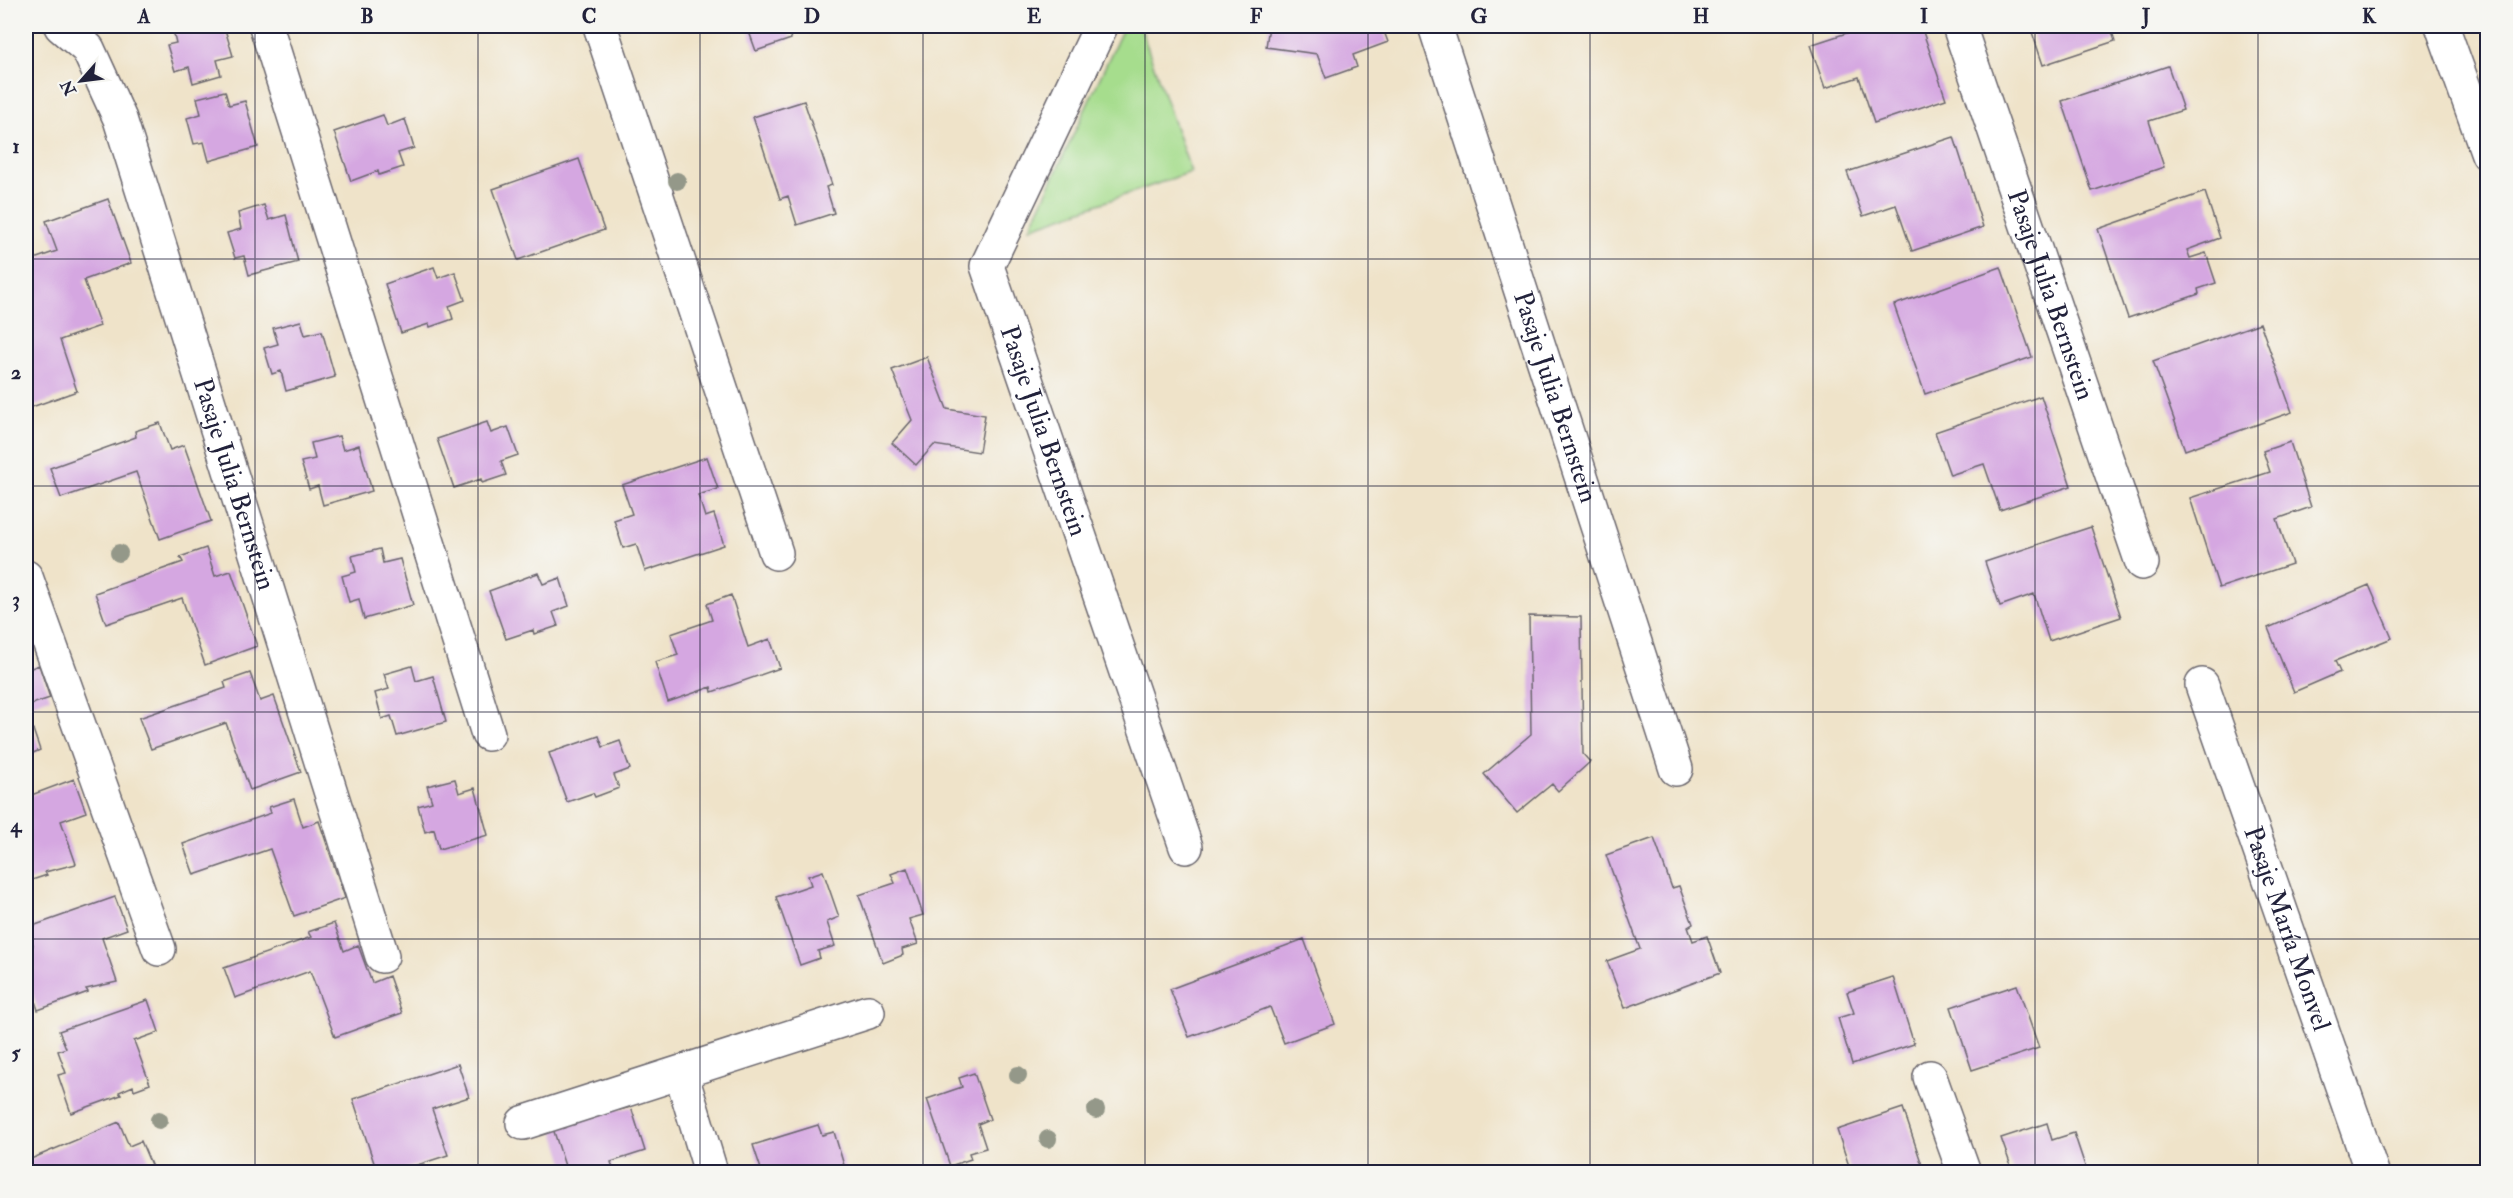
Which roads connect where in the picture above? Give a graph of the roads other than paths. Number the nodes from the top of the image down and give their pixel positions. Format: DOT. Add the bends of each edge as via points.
graph roads {
  1 [pos="61,26"];
  2 [pos="266,26"];
  3 [pos="600,26"];
  4 [pos="1101,26"];
  5 [pos="1435,26"];
  6 [pos="1959,26"];
  7 [pos="2442,26"];
  8 [pos="2487,154"];
  9 [pos="776,553"];
  10 [pos="2142,563"];
  11 [pos="26,578"];
  12 [pos="2202,685"];
  13 [pos="488,734"];
  14 [pos="1676,769"];
  15 [pos="1186,847"];
  16 [pos="159,949"];
  17 [pos="382,956"];
  18 [pos="868,1012"];
  19 [pos="681,1074"];
  20 [pos="1930,1077"];
  21 [pos="523,1123"];
  22 [pos="711,1173"];
  23 [pos="1964,1173"];
  24 [pos="2372,1173"];
  1 -- 17 [label="street, Pasaje Julia Bernstein" via="88,49 120,119"];
  2 -- 13 [label="street"];
  3 -- 9 [label="street"];
  4 -- 15 [label="street, Pasaje Julia Bernstein" via="987,266"];
  5 -- 14 [label="street, Pasaje Julia Bernstein"];
  6 -- 10 [label="street, Pasaje Julia Bernstein"];
  7 -- 8 [label="street"];
  11 -- 16 [label="street"];
  12 -- 24 [label="street, Pasaje María Monvel"];
  18 -- 19 [label="street"];
  19 -- 21 [label="street"];
  19 -- 22 [label="street"];
  20 -- 23 [label="street"];
}
